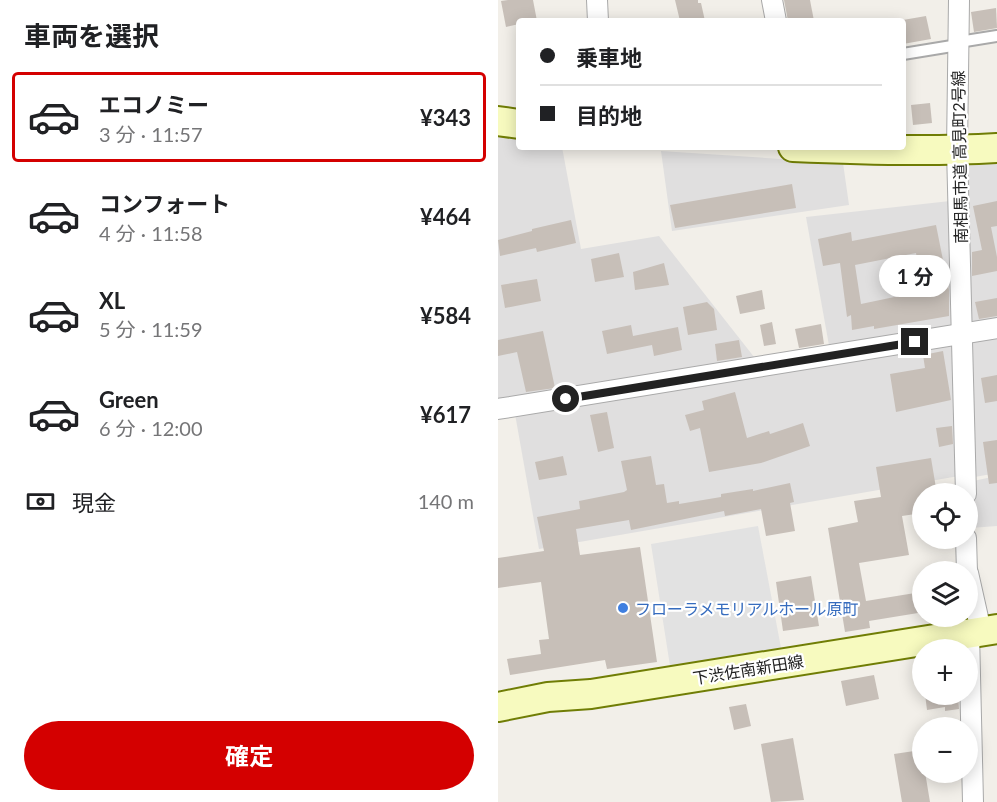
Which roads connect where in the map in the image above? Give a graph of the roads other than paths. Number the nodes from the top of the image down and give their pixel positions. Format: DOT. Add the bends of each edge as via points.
graph roads {
  1 [pos="597,0"];
  2 [pos="772,0"];
  3 [pos="958,0"];
  4 [pos="598,18"];
  5 [pos="775,18"];
  6 [pos="997,36"];
  7 [pos="959,42"];
  8 [pos="906,54"];
  9 [pos="498,122"];
  10 [pos="516,124"];
  11 [pos="997,147"];
  12 [pos="863,150"];
  13 [pos="906,150"];
  14 [pos="906,150"];
  15 [pos="957,150"];
  16 [pos="997,328"];
  17 [pos="962,334"];
  18 [pos="498,409"];
  19 [pos="966,483"];
  20 [pos="978,615"];
  21 [pos="982,631"];
  22 [pos="498,707"];
  23 [pos="973,802"];
  1 -- 4 [label="street"];
  2 -- 5 [label="street"];
  3 -- 7 [label="street, 南相馬市道 高見町2号線"];
  6 -- 7 [label="lane"];
  7 -- 8 [label="lane"];
  7 -- 15 [label="street, 南相馬市道 高見町2号線"];
  9 -- 10 [label="main road"];
  11 -- 15 [label="main road"];
  12 -- 14 [label="main road"];
  13 -- 15 [label="main road"];
  15 -- 17 [label="street, 南相馬市道 高見町2号線"];
  16 -- 17 [label="street"];
  17 -- 18 [label="street"];
  17 -- 19 [label="street, 南相馬市道 高見町2号線"];
  20 -- 21 [label="street"];
  21 -- 22 [label="main road, 下渋佐南新田線"];
  21 -- 23 [label="street"];
}
